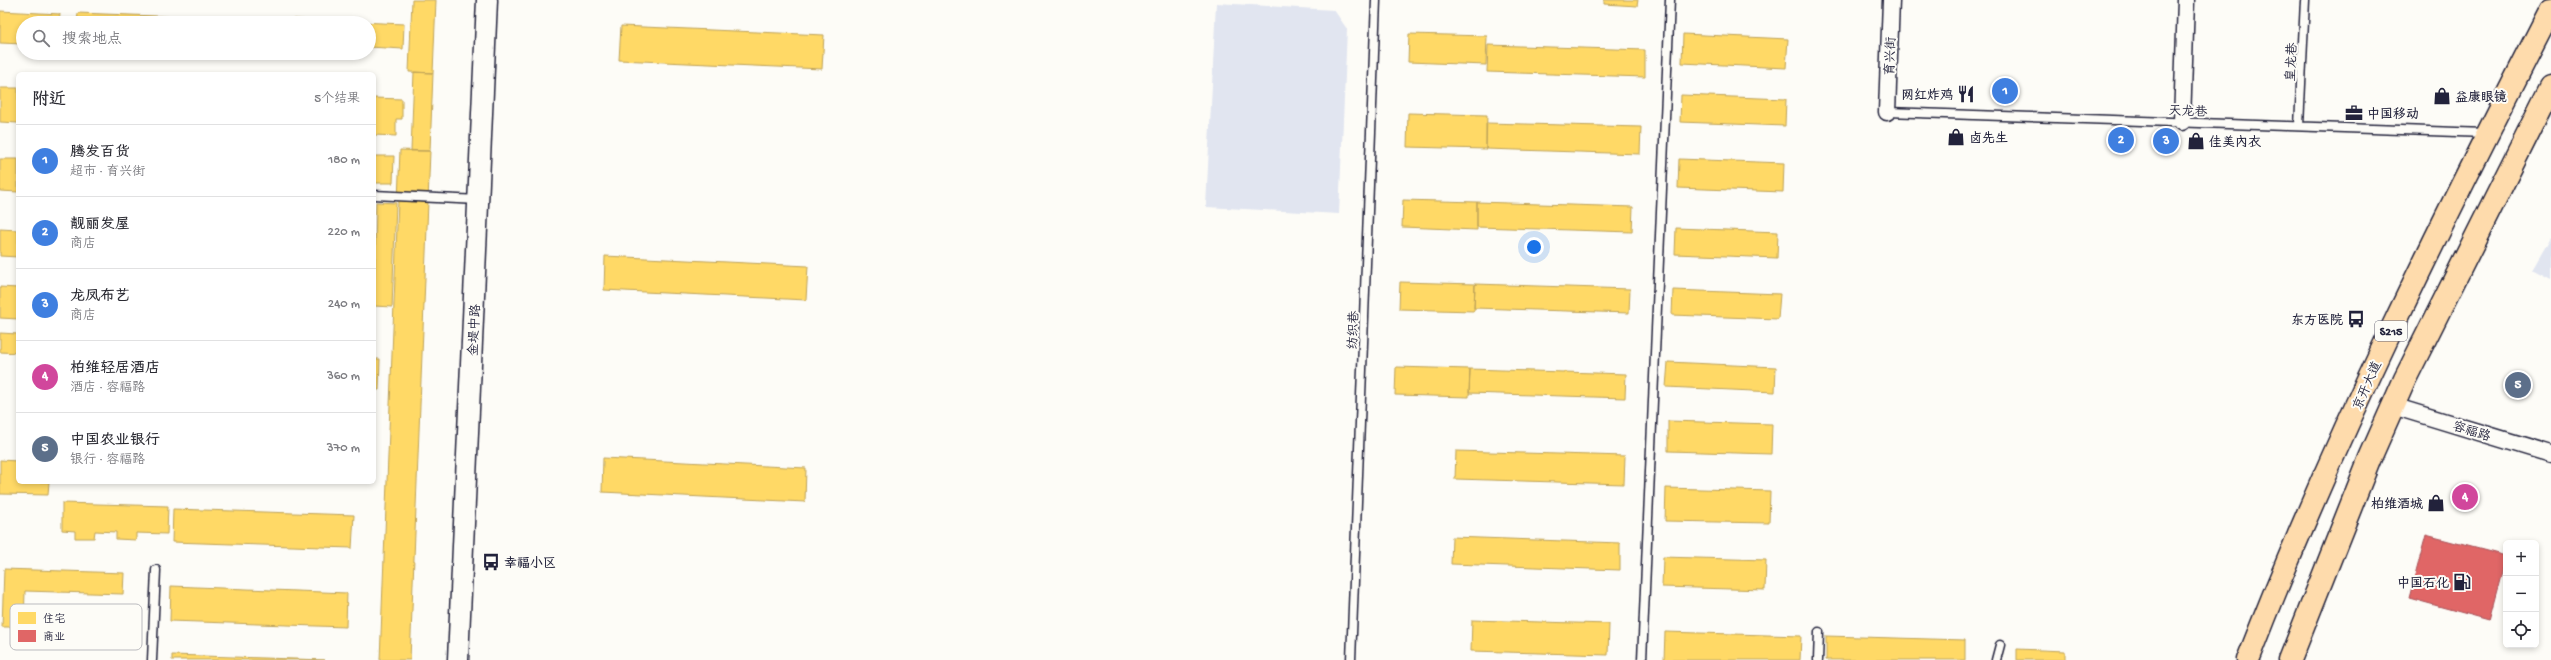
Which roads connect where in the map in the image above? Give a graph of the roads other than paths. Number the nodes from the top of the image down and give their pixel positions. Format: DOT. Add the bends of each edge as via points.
graph roads {
  1 [pos="487,0"];
  2 [pos="1376,0"];
  3 [pos="1670,0"];
  4 [pos="1891,0"];
  5 [pos="2186,0"];
  6 [pos="2305,0"];
  7 [pos="2551,9"];
  8 [pos="2551,87"];
  9 [pos="1887,112"];
  10 [pos="2182,122"];
  11 [pos="2300,126"];
  12 [pos="2488,133"];
  13 [pos="376,196"];
  14 [pos="478,200"];
  15 [pos="2393,406"];
  16 [pos="2551,454"];
  17 [pos="156,570"];
  18 [pos="1819,632"];
  19 [pos="2000,645"];
  20 [pos="152,660"];
  21 [pos="458,660"];
  22 [pos="1351,660"];
  23 [pos="1642,660"];
  24 [pos="1818,660"];
  25 [pos="1996,660"];
  26 [pos="2248,660"];
  27 [pos="2290,660"];
  1 -- 14 [label="street, 金堤中路"];
  2 -- 22 [label="lane, 纺织巷"];
  3 -- 23 [label="lane"];
  4 -- 9 [label="street, 育兴街"];
  5 -- 10 [label="street"];
  6 -- 11 [label="lane, 皇龙巷"];
  7 -- 12 [label="main road, 京开大道 / S215"];
  8 -- 15 [label="main road, S215"];
  9 -- 10 [label="lane, 天龙巷"];
  10 -- 11 [label="lane, 天龙巷"];
  11 -- 12 [label="lane, 天龙巷"];
  12 -- 26 [label="main road, 京开大道 / S215" via="2372,371 2268,608"];
  13 -- 14 [label="lane"];
  14 -- 21 [label="street, 金堤中路"];
  15 -- 16 [label="street, 容福路"];
  15 -- 27 [label="main road, S215"];
  17 -- 20 [label="lane"];
  18 -- 24 [label="lane"];
  19 -- 25 [label="lane"];
}
